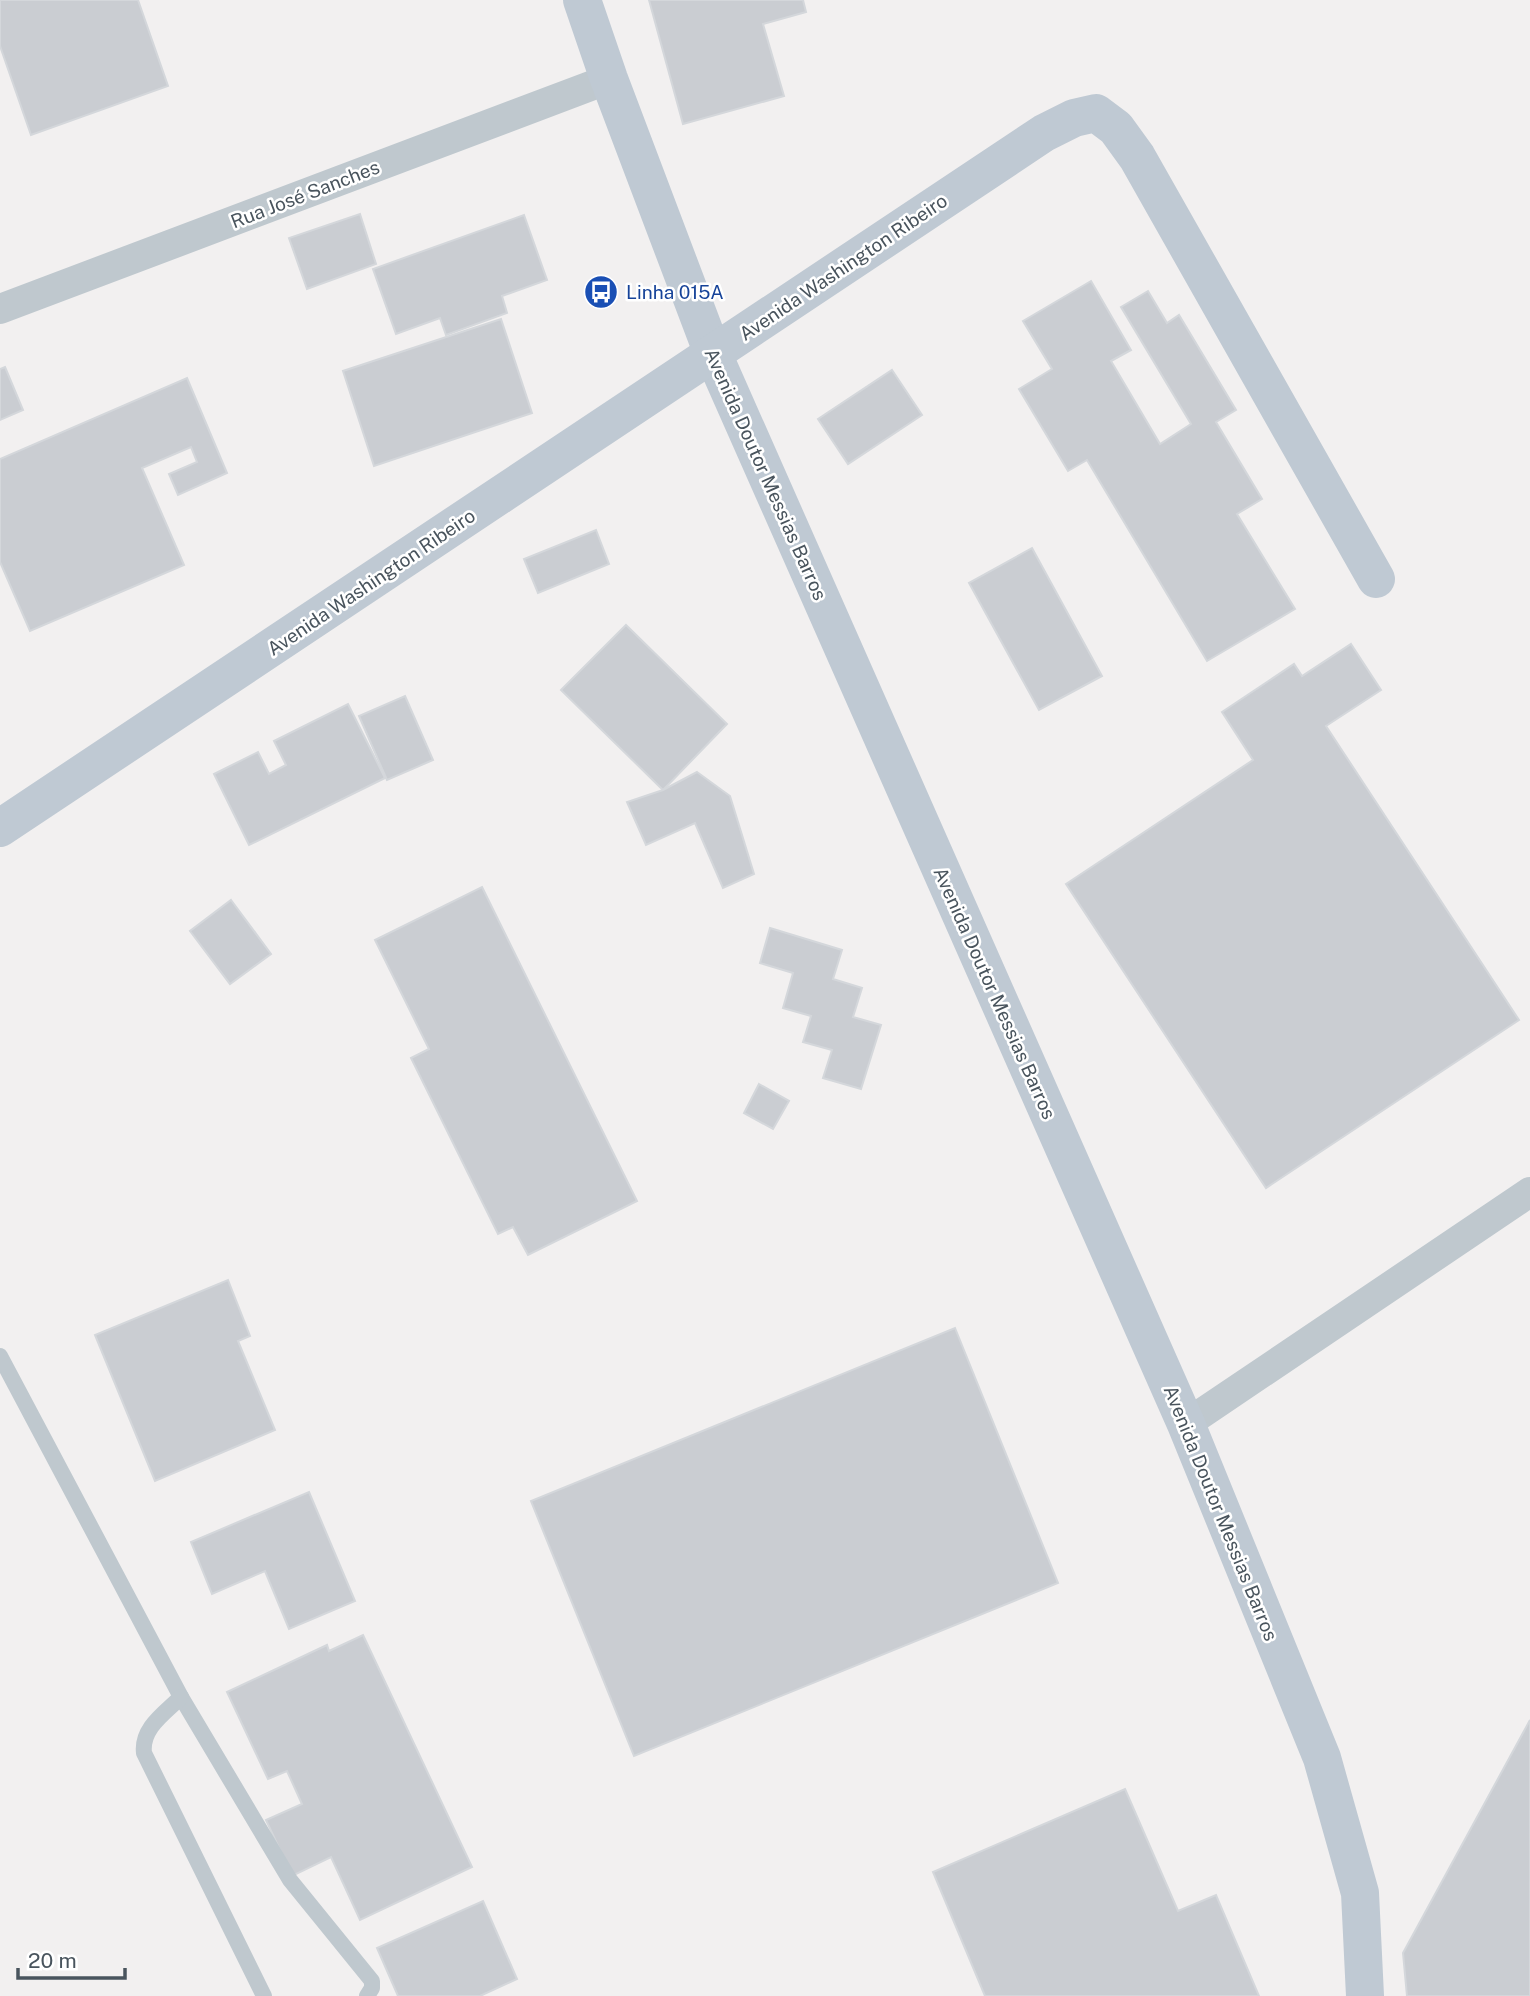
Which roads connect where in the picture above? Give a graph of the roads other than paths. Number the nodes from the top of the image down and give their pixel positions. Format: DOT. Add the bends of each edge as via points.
graph roads {
  1 [pos="582,0"];
  2 [pos="609,79"];
  3 [pos="0,309"];
  4 [pos="713,354"];
  5 [pos="1376,579"];
  6 [pos="0,828"];
  7 [pos="1530,1192"];
  8 [pos="0,1356"];
  9 [pos="1186,1424"];
  10 [pos="181,1697"];
  11 [pos="264,1996"];
  12 [pos="367,1996"];
  13 [pos="1365,1996"];
  1 -- 2 [label="street, Avenida Doutor Messias Barros"];
  2 -- 3 [label="street, Rua José Sanches"];
  2 -- 4 [label="street, Avenida Doutor Messias Barros"];
  4 -- 5 [label="street, Avenida Washington Ribeiro" via="1044,134 1074,118 1096,113 1116,128 1137,157"];
  4 -- 6 [label="street, Avenida Washington Ribeiro"];
  4 -- 9 [label="street, Avenida Doutor Messias Barros"];
  7 -- 9 [label="street"];
  8 -- 10 [label="lane"];
  9 -- 13 [label="street, Avenida Doutor Messias Barros" via="1322,1758 1360,1893"];
  10 -- 11 [label="lane" via="148,1730 144,1753"];
  10 -- 12 [label="lane" via="290,1880 372,1981"];
}
